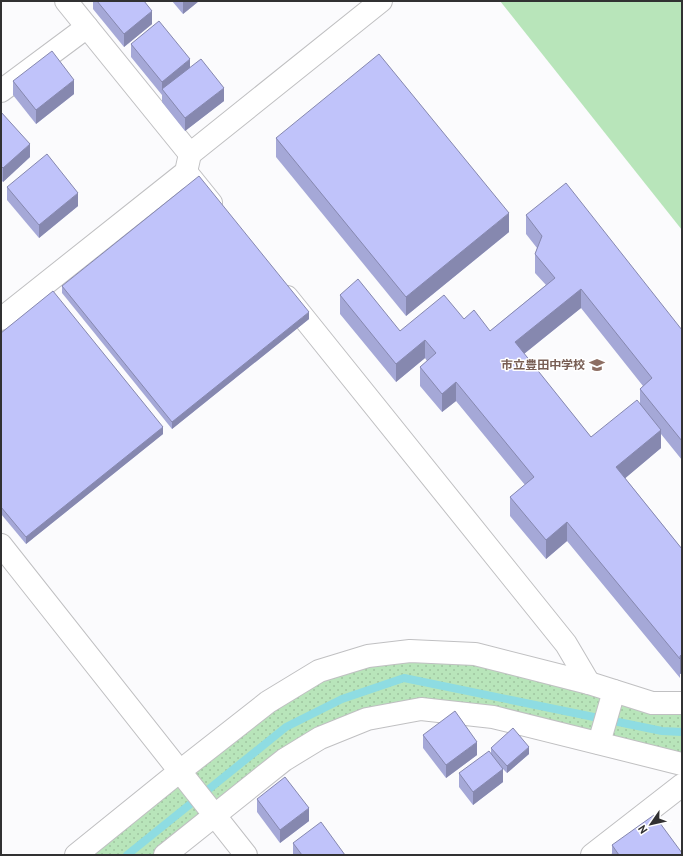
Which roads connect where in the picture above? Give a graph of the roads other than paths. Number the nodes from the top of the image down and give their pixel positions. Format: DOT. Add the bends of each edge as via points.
graph roads {
  1 [pos="66,1"];
  2 [pos="381,1"];
  3 [pos="87,27"];
  4 [pos="1,91"];
  5 [pos="188,163"];
  6 [pos="221,216"];
  7 [pos="276,284"];
  8 [pos="1,319"];
  9 [pos="1,545"];
  10 [pos="589,684"];
  11 [pos="614,691"];
  12 [pos="682,703"];
  13 [pos="599,742"];
  14 [pos="682,764"];
  15 [pos="180,771"];
  16 [pos="682,785"];
  17 [pos="214,815"];
  18 [pos="76,855"];
  19 [pos="165,855"];
  20 [pos="246,855"];
  21 [pos="592,855"];
  1 -- 3 [label="street"];
  2 -- 5 [label="street"];
  3 -- 4 [label="street"];
  3 -- 5 [label="street"];
  5 -- 6 [label="street"];
  5 -- 8 [label="street"];
  7 -- 10 [label="street" via="566,644"];
  9 -- 15 [label="street"];
  10 -- 11 [label="street"];
  10 -- 15 [label="street" via="474,654 410,651 368,656 313,674 268,702"];
  11 -- 12 [label="street" via="652,702"];
  11 -- 13 [label="street"];
  13 -- 14 [label="street"];
  13 -- 17 [label="street" via="493,717 421,709 367,718 320,738 284,760"];
  15 -- 17 [label="street"];
  15 -- 18 [label="street"];
  16 -- 21 [label="street"];
  17 -- 19 [label="street"];
  17 -- 20 [label="street"];
}
